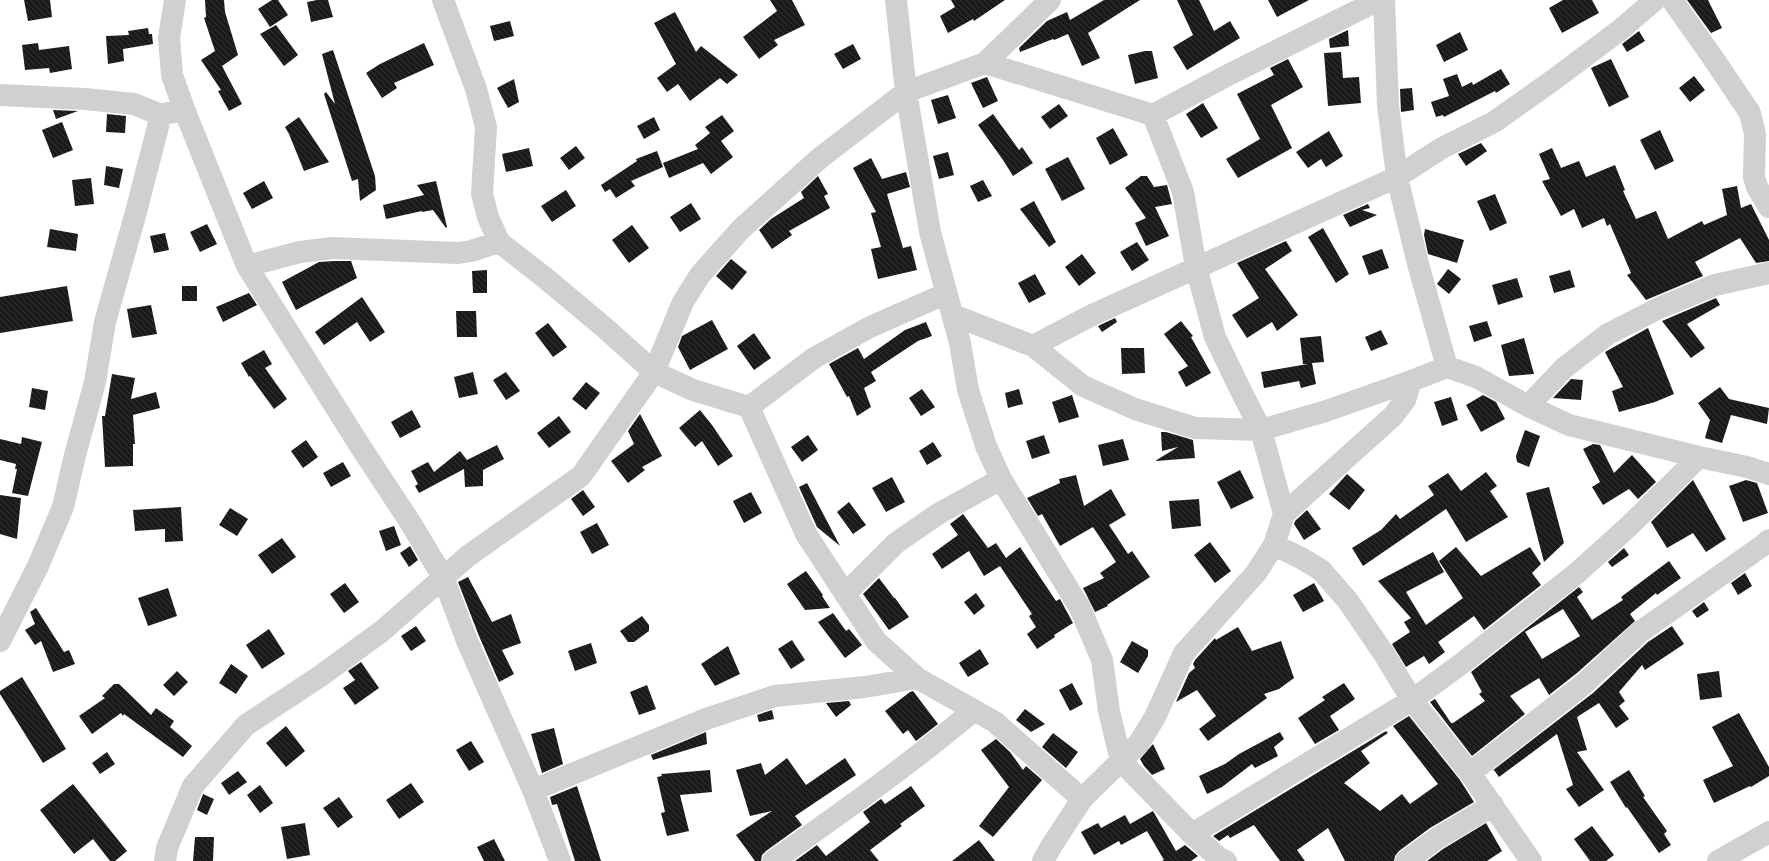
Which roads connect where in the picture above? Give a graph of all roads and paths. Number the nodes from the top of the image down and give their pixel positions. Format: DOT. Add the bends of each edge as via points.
graph roads {
  1 [pos="175,0"];
  2 [pos="443,0"];
  3 [pos="896,0"];
  4 [pos="1050,0"];
  5 [pos="1380,0"];
  6 [pos="1384,0"];
  7 [pos="1655,0"];
  8 [pos="1672,0"];
  9 [pos="985,63"];
  10 [pos="906,92"];
  11 [pos="0,95"];
  12 [pos="184,109"];
  13 [pos="161,115"];
  14 [pos="1153,115"];
  15 [pos="1397,177"];
  16 [pos="1769,208"];
  17 [pos="499,242"];
  18 [pos="247,266"];
  19 [pos="1196,267"];
  20 [pos="1769,273"];
  21 [pos="945,294"];
  22 [pos="953,315"];
  23 [pos="1033,346"];
  24 [pos="1447,367"];
  25 [pos="654,372"];
  26 [pos="1411,381"];
  27 [pos="1528,406"];
  28 [pos="749,407"];
  29 [pos="1261,430"];
  30 [pos="1699,457"];
  31 [pos="1769,474"];
  32 [pos="1001,479"];
  33 [pos="1284,514"];
  34 [pos="1769,540"];
  35 [pos="1274,545"];
  36 [pos="443,577"];
  37 [pos="845,594"];
  38 [pos="0,641"];
  39 [pos="917,678"];
  40 [pos="1412,700"];
  41 [pos="973,711"];
  42 [pos="1121,761"];
  43 [pos="1470,773"];
  44 [pos="533,790"];
  45 [pos="1082,799"];
  46 [pos="1493,805"];
  47 [pos="1769,832"];
  48 [pos="1192,834"];
  49 [pos="165,861"];
  50 [pos="560,861"];
  51 [pos="773,861"];
  52 [pos="1043,861"];
  53 [pos="1226,861"];
  54 [pos="1406,861"];
  55 [pos="1531,861"];
  56 [pos="1718,861"];
  1 -- 12 [label="street" via="169,38 172,75"];
  2 -- 17 [label="street" via="476,89 486,127 482,194 488,217"];
  3 -- 10 [label="street"];
  4 -- 9 [label="street"];
  5 -- 14 [label="street"];
  6 -- 15 [label="street" via="1388,105"];
  7 -- 15 [label="street" via="1620,30 1494,122 1442,148"];
  8 -- 16 [label="street" via="1750,113 1755,134 1754,177"];
  9 -- 10 [label="street"];
  9 -- 14 [label="street"];
  10 -- 21 [label="street" via="930,232"];
  10 -- 25 [label="street" via="820,158 741,229 700,275 683,302"];
  11 -- 13 [label="street" via="85,98 134,104"];
  12 -- 13 [label="street"];
  12 -- 18 [label="street"];
  13 -- 38 [label="street" via="105,322 95,382 63,507 38,566"];
  14 -- 19 [label="street" via="1183,192"];
  15 -- 19 [label="street"];
  15 -- 24 [label="street"];
  17 -- 18 [label="street" via="458,253 333,248 300,252"];
  17 -- 25 [label="street" via="594,319"];
  18 -- 36 [label="street"];
  19 -- 23 [label="street" via="1092,314"];
  19 -- 29 [label="street" via="1215,336"];
  20 -- 27 [label="street" via="1715,285 1608,334 1564,368"];
  21 -- 22 [label="street"];
  21 -- 28 [label="street" via="870,326 821,354"];
  22 -- 23 [label="street"];
  22 -- 32 [label="street" via="968,390 986,446"];
  23 -- 29 [label="street" via="1083,386 1135,409 1195,428"];
  24 -- 26 [label="street"];
  24 -- 27 [label="street" via="1476,377"];
  25 -- 28 [label="street" via="693,390"];
  25 -- 36 [label="street" via="581,476 468,556"];
  26 -- 29 [label="street" via="1326,411"];
  26 -- 33 [label="street" via="1405,400 1393,416"];
  27 -- 30 [label="street" via="1569,425"];
  28 -- 37 [label="street" via="806,534"];
  29 -- 33 [label="street"];
  30 -- 31 [label="street"];
  30 -- 40 [label="street" via="1577,573"];
  32 -- 37 [label="street" via="938,514 896,543"];
  32 -- 42 [label="street" via="1080,608 1102,660 1109,711"];
  33 -- 35 [label="street"];
  34 -- 43 [label="street" via="1640,632 1585,683"];
  35 -- 40 [label="street" via="1321,570 1344,596"];
  35 -- 42 [label="street" via="1256,574 1184,653 1155,717 1139,743"];
  36 -- 44 [label="street" via="467,641"];
  36 -- 49 [label="street" via="382,630 319,677 246,725 193,786"];
  37 -- 39 [label="street" via="876,641"];
  39 -- 41 [label="street"];
  39 -- 44 [label="street" via="865,687 775,696 706,719"];
  40 -- 43 [label="street"];
  40 -- 48 [label="street"];
  41 -- 45 [label="street" via="995,722"];
  41 -- 51 [label="street" via="879,786"];
  42 -- 45 [label="street"];
  42 -- 48 [label="street"];
  43 -- 46 [label="street"];
  44 -- 50 [label="street"];
  45 -- 52 [label="street"];
  46 -- 54 [label="street" via="1436,839"];
  46 -- 55 [label="street"];
  47 -- 56 [label="street"];
  48 -- 53 [label="street" via="1219,858"];
}
